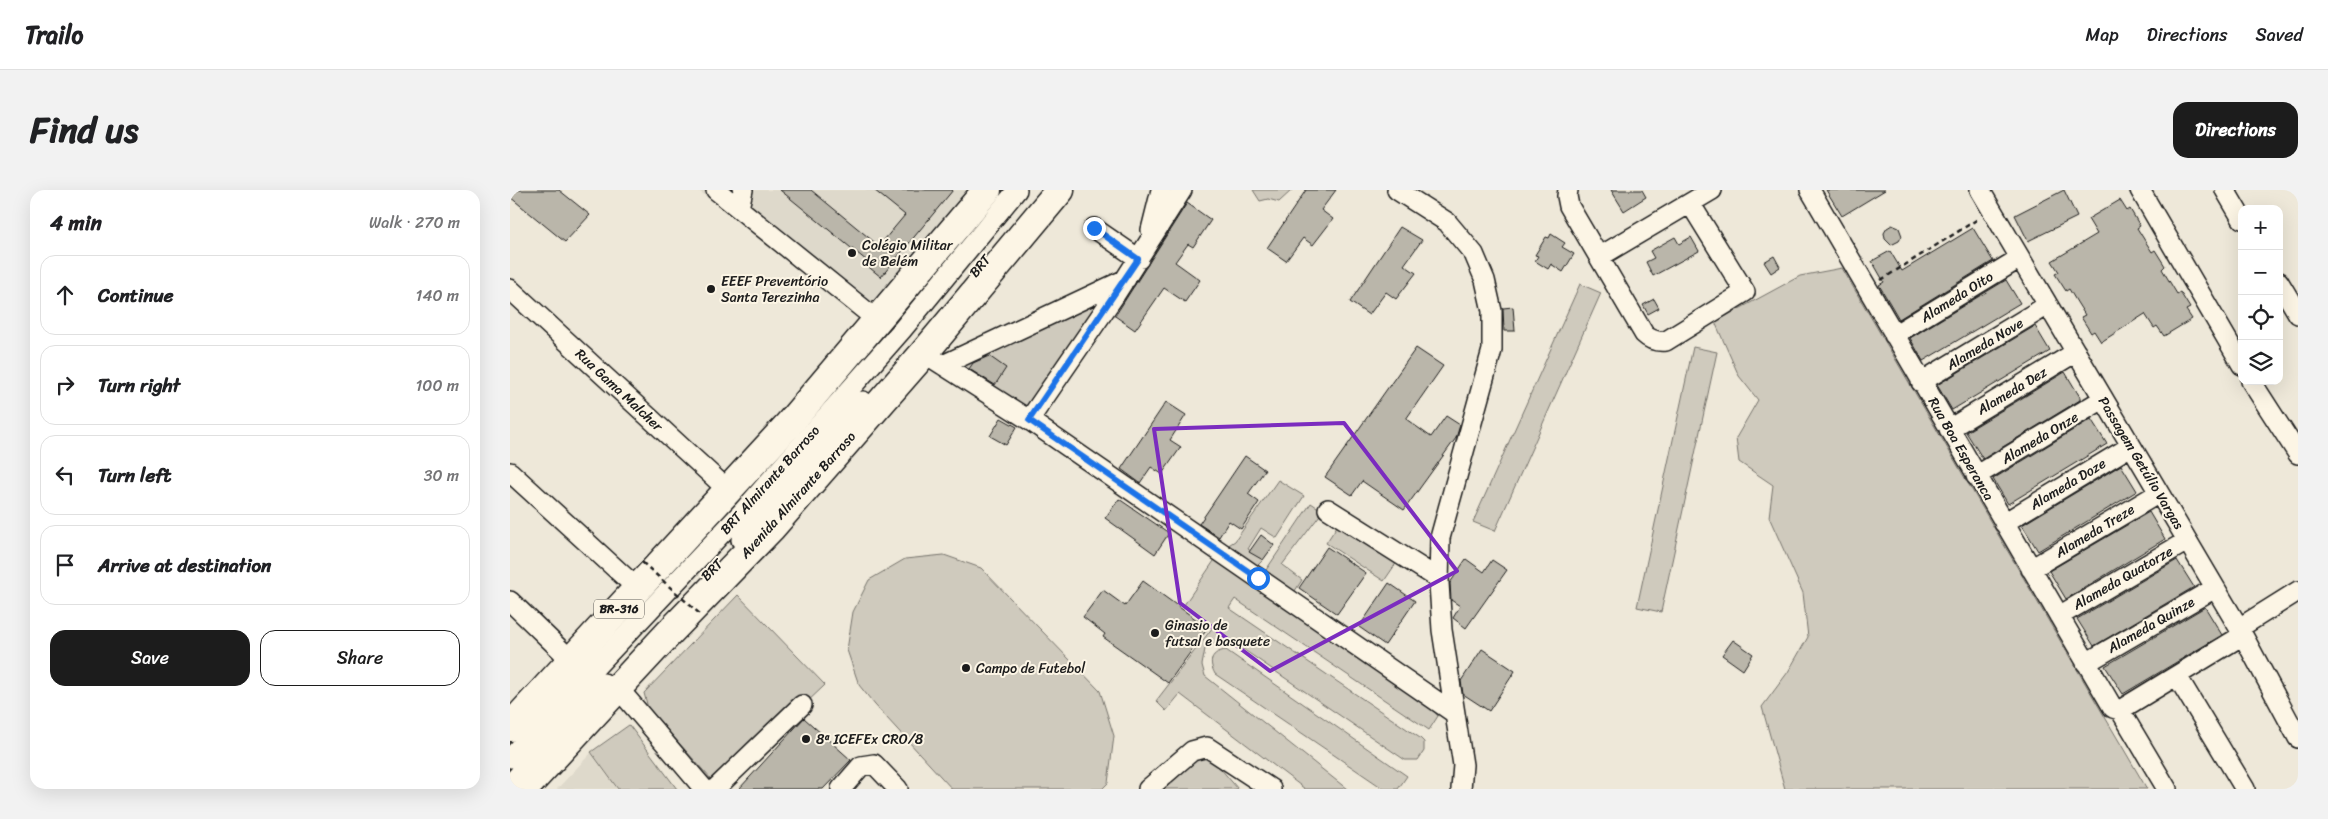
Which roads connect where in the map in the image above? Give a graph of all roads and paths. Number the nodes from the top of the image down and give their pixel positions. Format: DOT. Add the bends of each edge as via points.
graph roads {
  1 [pos="716,190"];
  2 [pos="987,190"];
  3 [pos="1017,190"];
  4 [pos="1044,190"];
  5 [pos="1060,190"];
  6 [pos="1161,190"];
  7 [pos="1182,190"];
  8 [pos="1397,190"];
  9 [pos="1568,190"];
  10 [pos="1712,190"];
  11 [pos="1810,190"];
  12 [pos="1980,190"];
  13 [pos="2140,190"];
  14 [pos="2225,190"];
  15 [pos="741,199"];
  16 [pos="1690,202"];
  17 [pos="1992,211"];
  18 [pos="2238,211"];
  19 [pos="1094,228"];
  20 [pos="1143,252"];
  21 [pos="1599,258"];
  22 [pos="2020,258"];
  23 [pos="1126,279"];
  24 [pos="510,289"];
  25 [pos="1867,289"];
  26 [pos="2283,289"];
  27 [pos="2048,305"];
  28 [pos="2298,314"];
  29 [pos="877,320"];
  30 [pos="1894,335"];
  31 [pos="2076,352"];
  32 [pos="934,359"];
  33 [pos="2238,359"];
  34 [pos="1922,382"];
  35 [pos="2254,385"];
  36 [pos="2103,399"];
  37 [pos="1029,420"];
  38 [pos="1949,429"];
  39 [pos="2131,446"];
  40 [pos="2298,454"];
  41 [pos="510,472"];
  42 [pos="1976,476"];
  43 [pos="729,491"];
  44 [pos="2159,493"];
  45 [pos="1328,509"];
  46 [pos="2004,523"];
  47 [pos="2187,541"];
  48 [pos="642,562"];
  49 [pos="2032,569"];
  50 [pos="1439,579"];
  51 [pos="2215,588"];
  52 [pos="638,589"];
  53 [pos="2298,591"];
  54 [pos="510,601"];
  55 [pos="701,615"];
  56 [pos="2059,616"];
  57 [pos="2241,632"];
  58 [pos="572,661"];
  59 [pos="2086,663"];
  60 [pos="2177,676"];
  61 [pos="618,688"];
  62 [pos="802,705"];
  63 [pos="2117,709"];
  64 [pos="1454,713"];
  65 [pos="510,727"];
  66 [pos="2298,738"];
  67 [pos="510,758"];
  68 [pos="510,784"];
  69 [pos="524,789"];
  70 [pos="704,789"];
  71 [pos="715,789"];
  72 [pos="841,789"];
  73 [pos="898,789"];
  74 [pos="1148,789"];
  75 [pos="1271,789"];
  76 [pos="1461,789"];
  77 [pos="2167,789"];
  78 [pos="2245,789"];
  1 -- 15 [label="street"];
  2 -- 29 [label="highway"];
  3 -- 67 [label="street, BRT Almirante Barroso" via="902,330 743,511"];
  4 -- 68 [label="street, BRT" via="915,343 756,523"];
  5 -- 32 [label="highway, Avenida Almirante Barroso"];
  6 -- 20 [label="street"];
  7 -- 20 [label="street"];
  8 -- 50 [label="street" via="1447,222 1474,254 1485,280 1492,311 1492,350 1440,538"];
  9 -- 21 [label="street" via="1569,206"];
  10 -- 16 [label="street"];
  11 -- 25 [label="street, Rua Boa Esperanca"];
  12 -- 17 [label="street, Passagem Getúlio Vargas"];
  13 -- 33 [label="street"];
  14 -- 18 [label="street"];
  15 -- 29 [label="street"];
  16 -- 21 [label="street"];
  16 -- 21 [label="street" via="1745,292 1682,331 1661,342 1647,337"];
  17 -- 22 [label="street, Passagem Getúlio Vargas"];
  17 -- 25 [label="path"];
  19 -- 20 [label="street"];
  20 -- 23 [label="street"];
  22 -- 27 [label="street, Passagem Getúlio Vargas"];
  22 -- 30 [label="street, Alameda Oito"];
  23 -- 32 [label="street"];
  23 -- 37 [label="street"];
  24 -- 43 [label="street, Rua Gama Malcher"];
  25 -- 30 [label="street, Rua Boa Esperanca"];
  26 -- 28 [label="street"];
  27 -- 31 [label="street, Passagem Getúlio Vargas"];
  27 -- 34 [label="street, Alameda Nove"];
  29 -- 43 [label="highway"];
  30 -- 34 [label="street, Rua Boa Esperanca"];
  31 -- 36 [label="street, Passagem Getúlio Vargas"];
  31 -- 38 [label="street, Alameda Dez"];
  32 -- 37 [label="street"];
  32 -- 61 [label="highway, Avenida Almirante Barroso"];
  34 -- 38 [label="street, Rua Boa Esperanca"];
  35 -- 40 [label="street"];
  36 -- 39 [label="street, Passagem Getúlio Vargas"];
  36 -- 42 [label="street, Alameda Onze"];
  37 -- 64 [label="street"];
  38 -- 42 [label="street, Rua Boa Esperanca"];
  39 -- 44 [label="street, Passagem Getúlio Vargas"];
  39 -- 46 [label="street, Alameda Doze"];
  41 -- 52 [label="street"];
  42 -- 46 [label="street, Rua Boa Esperanca"];
  43 -- 52 [label="highway, BR-316"];
  44 -- 47 [label="street, Passagem Getúlio Vargas"];
  44 -- 49 [label="street, Alameda Treze"];
  45 -- 50 [label="street"];
  46 -- 49 [label="street, Rua Boa Esperanca"];
  47 -- 51 [label="street, Passagem Getúlio Vargas"];
  47 -- 56 [label="street, Alameda Quatorze"];
  48 -- 55 [label="path, bridge"];
  49 -- 56 [label="street, Rua Boa Esperanca"];
  50 -- 64 [label="street" via="1442,630"];
  51 -- 57 [label="street, Passagem Getúlio Vargas"];
  51 -- 59 [label="street, Alameda Quinze"];
  52 -- 58 [label="highway, BR-316"];
  53 -- 57 [label="street"];
  54 -- 58 [label="street"];
  56 -- 59 [label="street, Rua Boa Esperanca"];
  57 -- 60 [label="street"];
  57 -- 66 [label="street, Passagem Getúlio Vargas"];
  58 -- 65 [label="highway, BR-316"];
  59 -- 63 [label="street, Rua Boa Esperanca"];
  60 -- 63 [label="street"];
  60 -- 78 [label="street"];
  61 -- 69 [label="highway, Avenida Almirante Barroso"];
  61 -- 70 [label="street"];
  62 -- 71 [label="street"];
  63 -- 77 [label="street, Rua Boa Esperanca"];
  64 -- 76 [label="street" via="1463,765"];
  72 -- 73 [label="street" via="861,766 874,764"];
  74 -- 75 [label="street" via="1192,751 1207,747"];
}
